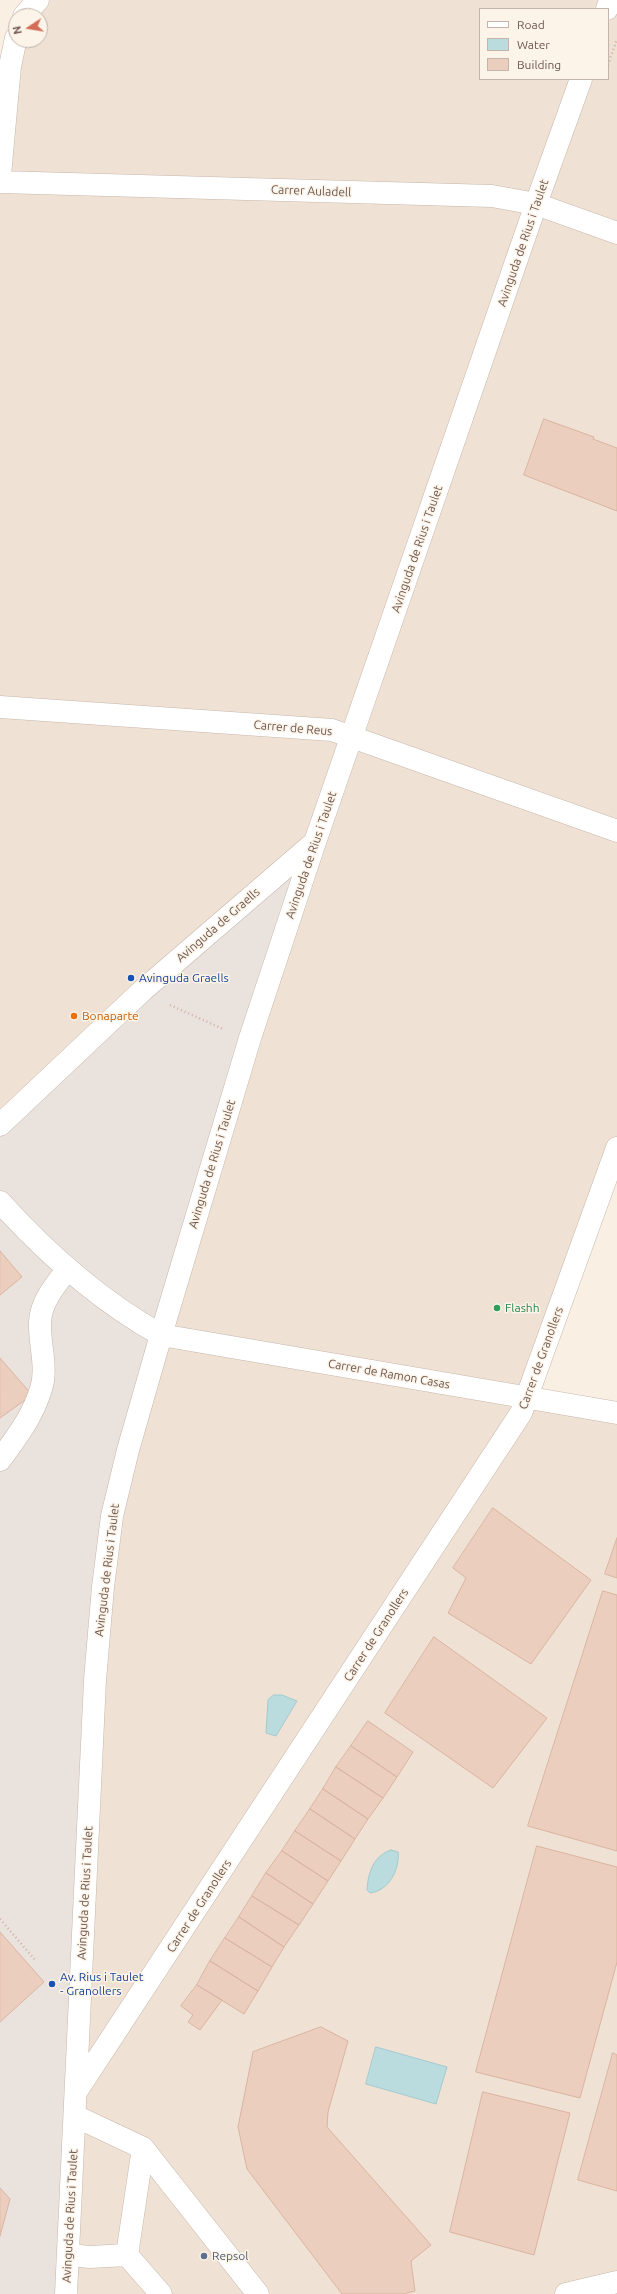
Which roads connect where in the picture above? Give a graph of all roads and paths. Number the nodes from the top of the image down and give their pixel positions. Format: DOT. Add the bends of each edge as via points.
graph roads {
  1 [pos="38,0"];
  2 [pos="31,8"];
  3 [pos="617,39"];
  4 [pos="14,48"];
  5 [pos="609,62"];
  6 [pos="581,80"];
  7 [pos="0,175"];
  8 [pos="0,182"];
  9 [pos="536,204"];
  10 [pos="617,233"];
  11 [pos="0,707"];
  12 [pos="352,737"];
  13 [pos="617,831"];
  14 [pos="315,842"];
  15 [pos="0,1125"];
  16 [pos="617,1148"];
  17 [pos="0,1202"];
  18 [pos="68,1269"];
  19 [pos="161,1335"];
  20 [pos="527,1397"];
  21 [pos="617,1413"];
  22 [pos="0,1460"];
  23 [pos="0,1919"];
  24 [pos="36,1961"];
  25 [pos="76,2092"];
  26 [pos="75,2116"];
  27 [pos="143,2148"];
  28 [pos="69,2255"];
  29 [pos="126,2255"];
  30 [pos="617,2282"];
  31 [pos="66,2294"];
  32 [pos="161,2294"];
  33 [pos="258,2294"];
  34 [pos="566,2294"];
  1 -- 2 [label="street"];
  3 -- 5 [label="path"];
  4 -- 7 [label="street" via="10,66"];
  6 -- 9 [label="street, Avinguda de Rius i Taulet"];
  8 -- 9 [label="street, Carrer Auladell" via="492,196"];
  9 -- 10 [label="street, Carrer Auladell"];
  9 -- 12 [label="street, Avinguda de Rius i Taulet"];
  11 -- 12 [label="street, Carrer de Reus" via="332,730"];
  12 -- 13 [label="street, Carrer de Reus"];
  12 -- 14 [label="street, Avinguda de Rius i Taulet"];
  14 -- 15 [label="street, Avinguda de Graells" via="143,990"];
  14 -- 19 [label="street, Avinguda de Rius i Taulet" via="250,1038"];
  16 -- 20 [label="street, Carrer de Granollers"];
  17 -- 18 [label="street, Carrer de Ramon Casas"];
  18 -- 19 [label="street, Carrer de Ramon Casas" via="131,1318"];
  18 -- 22 [label="street" via="49,1293 40,1321 42,1388 25,1428"];
  19 -- 20 [label="street, Carrer de Ramon Casas"];
  19 -- 25 [label="street, Avinguda de Rius i Taulet" via="112,1516 103,1587 95,1680"];
  20 -- 21 [label="street, Carrer de Ramon Casas"];
  20 -- 25 [label="street, Carrer de Granollers" via="517,1420"];
  23 -- 24 [label="path"];
  25 -- 26 [label="street, Avinguda de Rius i Taulet"];
  26 -- 27 [label="street"];
  26 -- 28 [label="street, Avinguda de Rius i Taulet"];
  27 -- 29 [label="street"];
  27 -- 33 [label="street"];
  28 -- 29 [label="street"];
  28 -- 31 [label="street, Avinguda de Rius i Taulet"];
  29 -- 32 [label="street"];
  30 -- 34 [label="street"];
}
